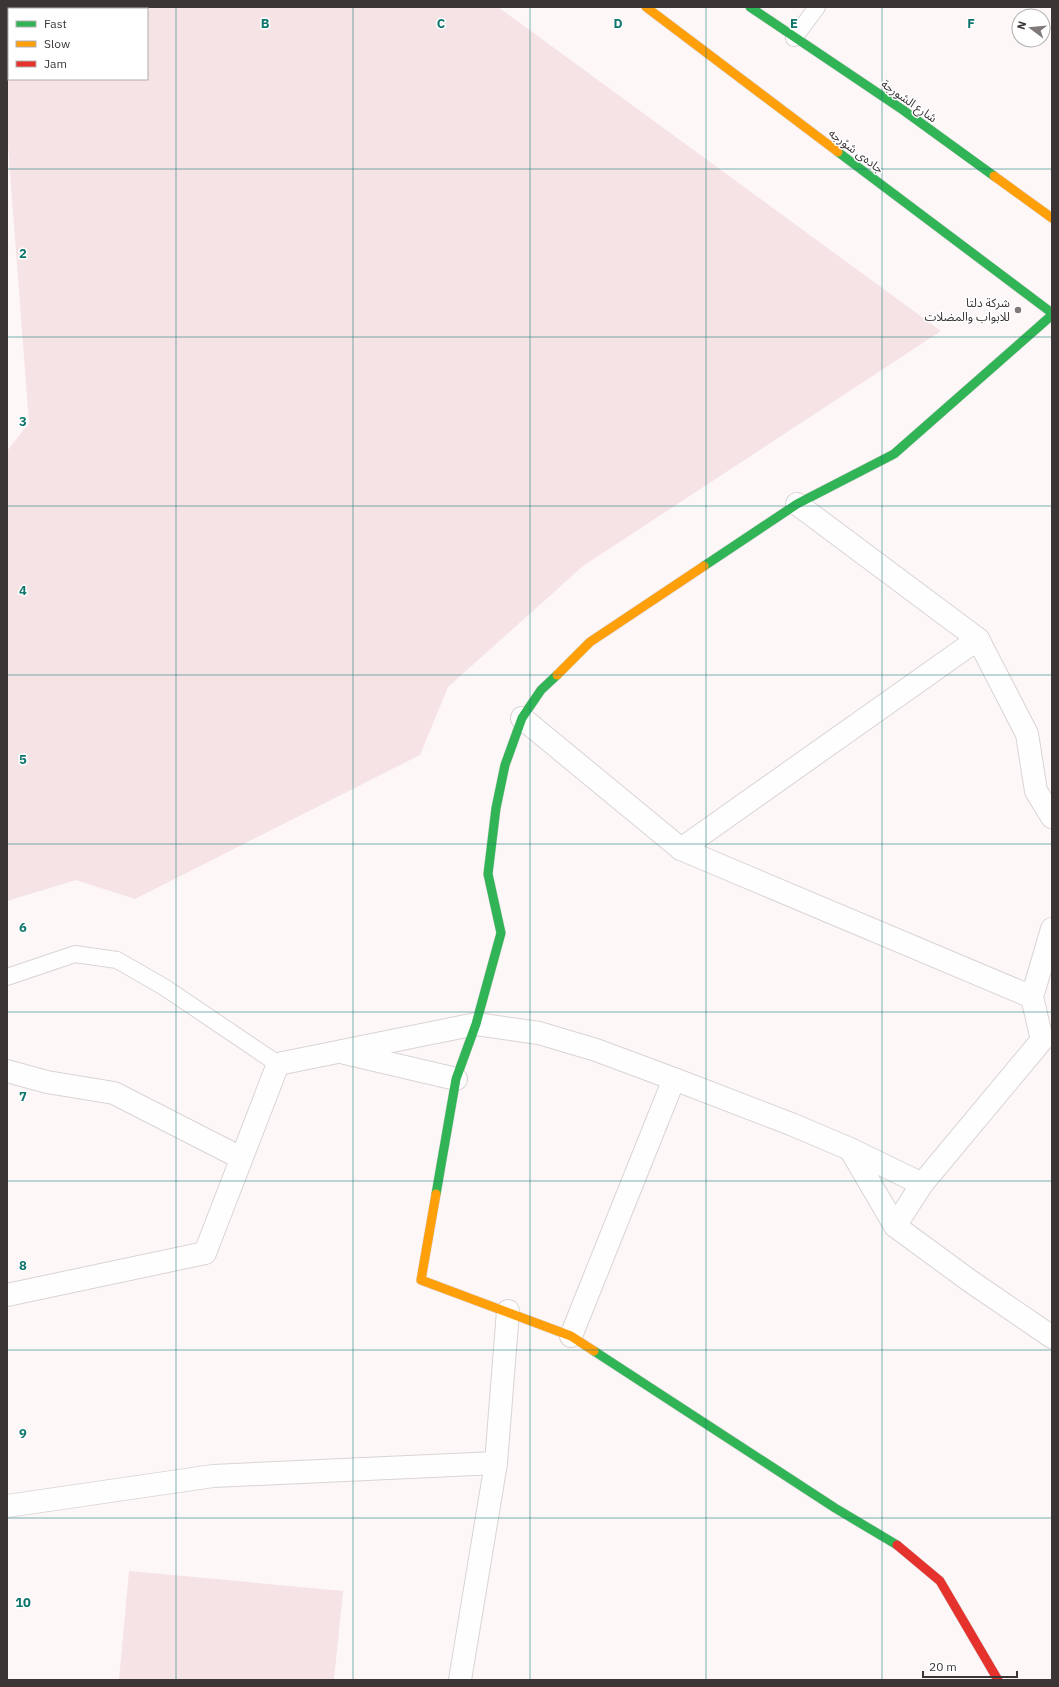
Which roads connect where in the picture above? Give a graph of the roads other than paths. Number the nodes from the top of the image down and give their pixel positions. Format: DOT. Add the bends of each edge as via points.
graph roads {
  1 [pos="646,7"];
  2 [pos="750,7"];
  3 [pos="817,7"];
  4 [pos="794,38"];
  5 [pos="1052,218"];
  6 [pos="1052,314"];
  7 [pos="797,504"];
  8 [pos="978,640"];
  9 [pos="522,718"];
  10 [pos="1052,817"];
  11 [pos="680,848"];
  12 [pos="1052,929"];
  13 [pos="7,977"];
  14 [pos="1032,997"];
  15 [pos="476,1024"];
  16 [pos="338,1052"];
  17 [pos="278,1064"];
  18 [pos="7,1071"];
  19 [pos="456,1079"];
  20 [pos="674,1079"];
  21 [pos="850,1149"];
  22 [pos="241,1158"];
  23 [pos="922,1184"];
  24 [pos="895,1226"];
  25 [pos="7,1295"];
  26 [pos="508,1311"];
  27 [pos="571,1336"];
  28 [pos="1052,1337"];
  29 [pos="496,1463"];
  30 [pos="7,1506"];
  31 [pos="460,1680"];
  32 [pos="998,1680"];
  1 -- 6 [label="street, جادەی شۆرجە"];
  2 -- 4 [label="street, شارع الشورجة"];
  3 -- 4 [label="lane"];
  4 -- 5 [label="street, شارع الشورجة" via="903,110"];
  6 -- 7 [label="street" via="894,454"];
  7 -- 8 [label="street"];
  7 -- 9 [label="street" via="590,642 541,690"];
  8 -- 10 [label="street" via="1028,734 1036,791"];
  8 -- 11 [label="street"];
  9 -- 11 [label="street"];
  9 -- 15 [label="street" via="505,765 496,808 488,874 501,934"];
  11 -- 14 [label="street"];
  12 -- 14 [label="street"];
  13 -- 17 [label="lane" via="75,954 117,960 164,987"];
  14 -- 23 [label="street" via="1042,1040"];
  15 -- 16 [label="street"];
  15 -- 19 [label="street"];
  15 -- 20 [label="street" via="539,1033 596,1050"];
  16 -- 17 [label="street"];
  16 -- 19 [label="street"];
  17 -- 22 [label="street"];
  18 -- 22 [label="street" via="47,1082 114,1093"];
  19 -- 26 [label="street" via="421,1280"];
  20 -- 21 [label="street"];
  20 -- 27 [label="street"];
  21 -- 23 [label="street"];
  21 -- 24 [label="street"];
  22 -- 25 [label="street" via="205,1253"];
  23 -- 24 [label="street"];
  24 -- 28 [label="street"];
  26 -- 27 [label="street"];
  26 -- 29 [label="street"];
  27 -- 32 [label="street" via="897,1545 940,1581"];
  29 -- 30 [label="street" via="213,1476"];
  29 -- 31 [label="street"];
}
